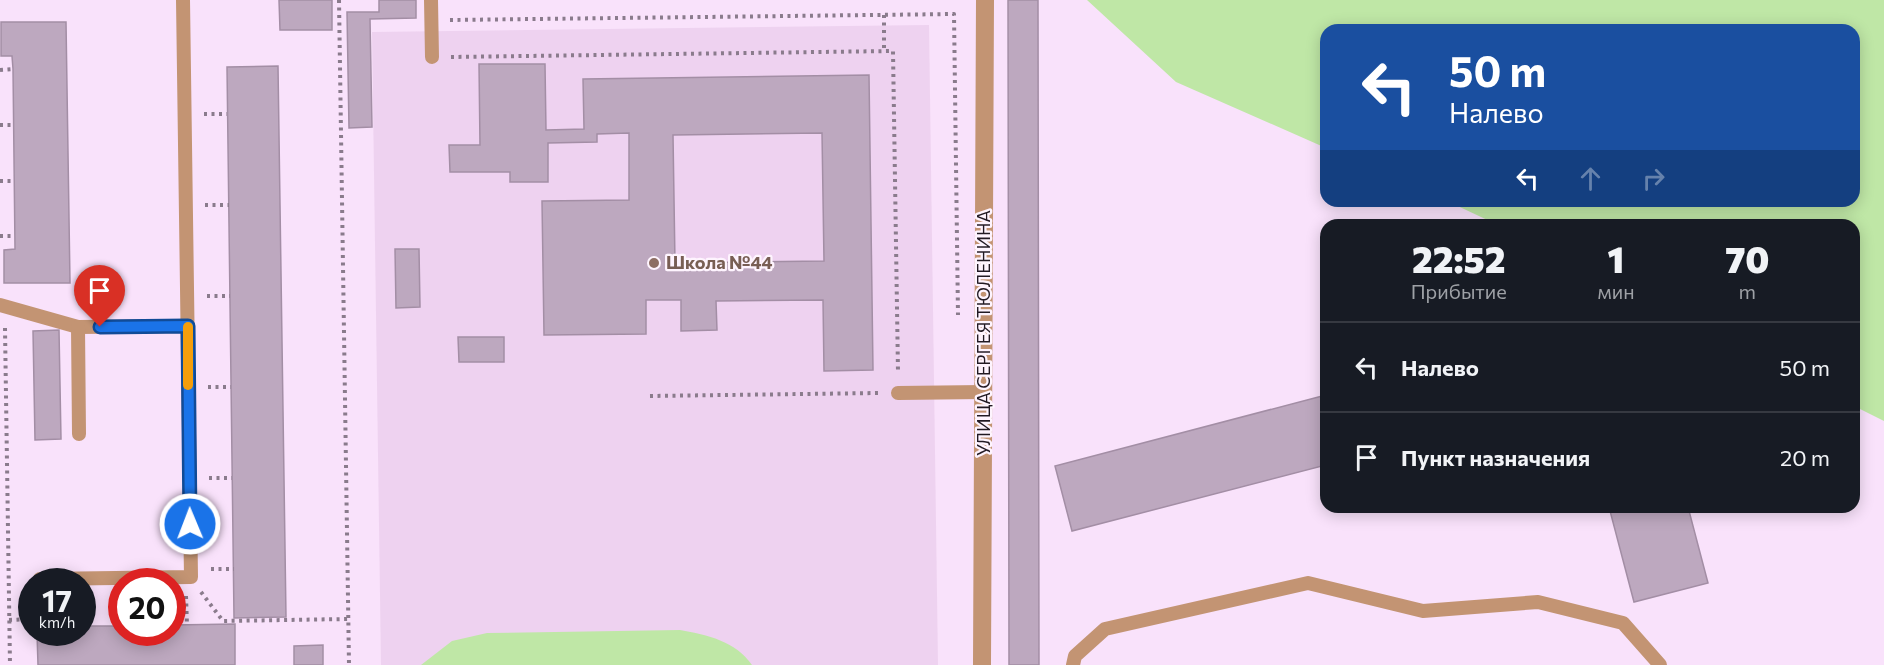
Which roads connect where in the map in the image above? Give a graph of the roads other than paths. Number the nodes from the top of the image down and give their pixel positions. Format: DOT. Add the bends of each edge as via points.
graph roads {
  1 [pos="183,0"];
  2 [pos="431,0"];
  3 [pos="985,0"];
  4 [pos="432,57"];
  5 [pos="2,306"];
  6 [pos="188,326"];
  7 [pos="78,327"];
  8 [pos="983,392"];
  9 [pos="898,393"];
  10 [pos="79,434"];
  11 [pos="96,578"];
  12 [pos="982,665"];
  13 [pos="1073,665"];
  14 [pos="1660,665"];
  1 -- 6 [label="lane"];
  2 -- 4 [label="lane"];
  3 -- 8 [label="street, УЛИЦА СЕРГЕЯ ТЮЛЕНИНА"];
  5 -- 7 [label="lane"];
  6 -- 7 [label="lane"];
  6 -- 11 [label="lane" via="188,577"];
  7 -- 10 [label="lane"];
  8 -- 9 [label="lane"];
  8 -- 12 [label="street, УЛИЦА СЕРГЕЯ ТЮЛЕНИНА"];
  13 -- 14 [label="lane" via="1075,656 1105,629 1308,582 1424,611 1538,602 1623,623"];
}
